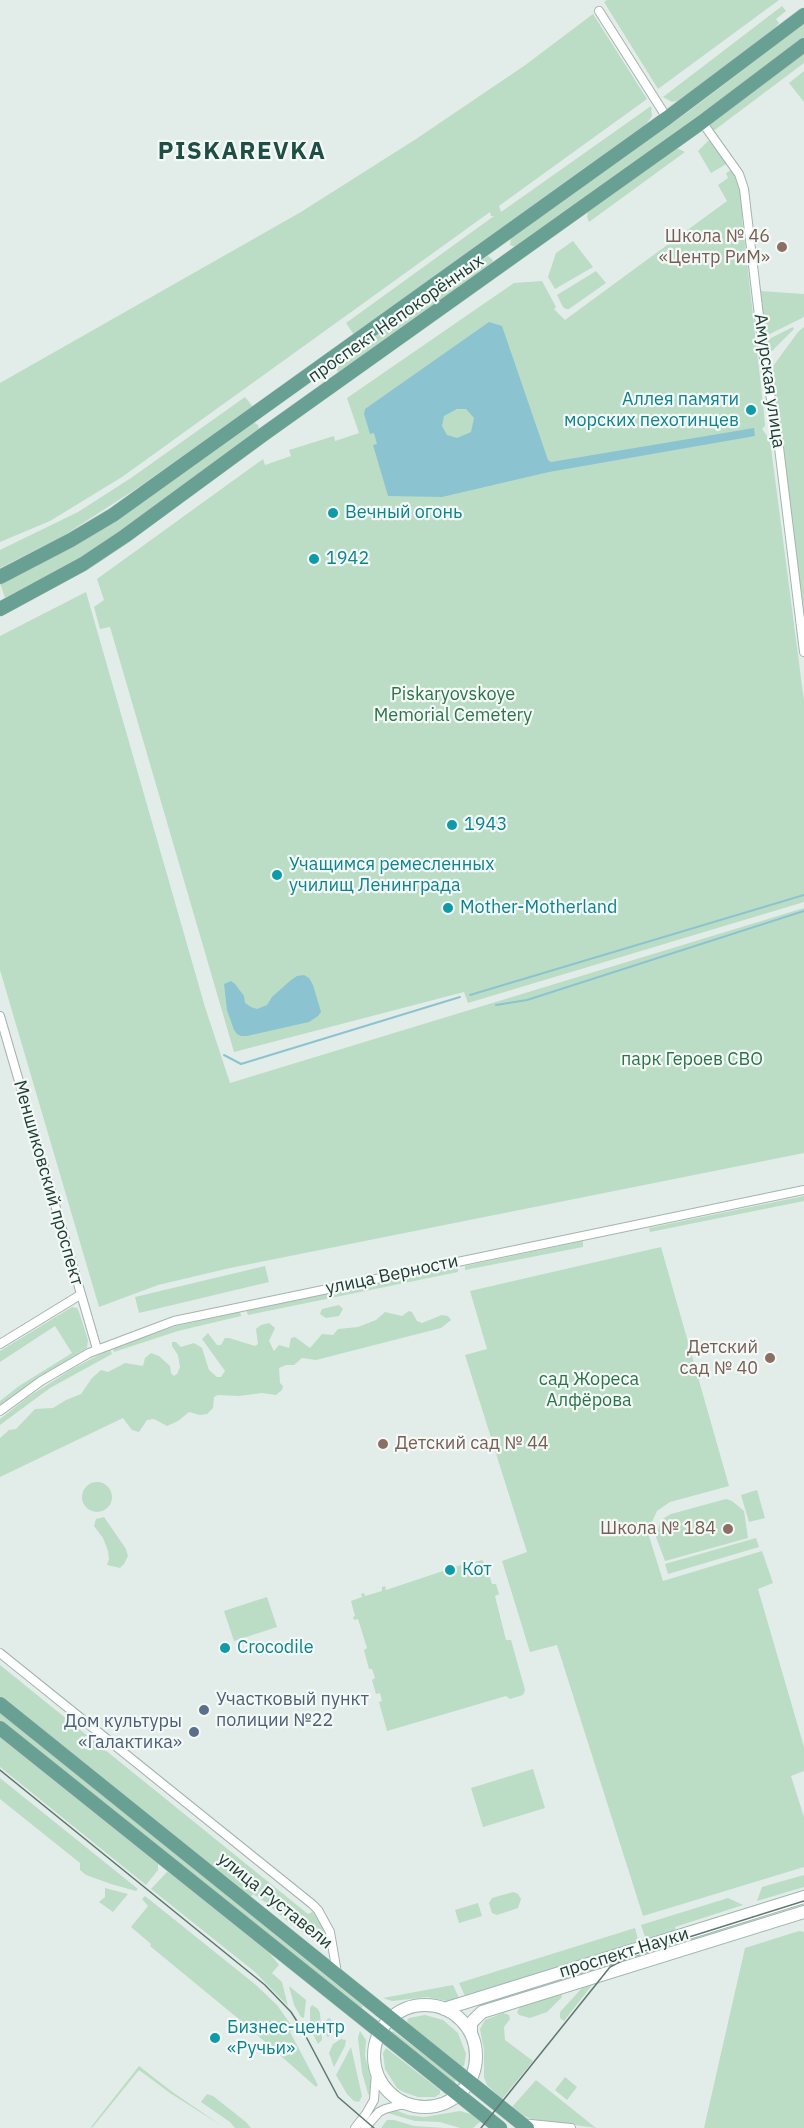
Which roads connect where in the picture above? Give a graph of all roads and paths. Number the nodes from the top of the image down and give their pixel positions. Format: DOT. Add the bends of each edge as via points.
graph roads {
  1 [pos="599,11"];
  2 [pos="804,15"];
  3 [pos="804,45"];
  4 [pos="667,118"];
  5 [pos="702,122"];
  6 [pos="494,242"];
  7 [pos="508,261"];
  8 [pos="0,577"];
  9 [pos="0,609"];
  10 [pos="804,652"];
  11 [pos="0,1016"];
  12 [pos="804,1190"];
  13 [pos="80,1294"];
  14 [pos="0,1344"];
  15 [pos="97,1349"];
  16 [pos="0,1411"];
  17 [pos="0,1653"];
  18 [pos="0,1704"];
  19 [pos="0,1728"];
  20 [pos="804,1897"];
  21 [pos="804,1912"];
  22 [pos="337,1973"];
  23 [pos="537,1980"];
  24 [pos="542,1995"];
  25 [pos="444,2009"];
  26 [pos="391,2018"];
  27 [pos="379,2033"];
  28 [pos="471,2033"];
  29 [pos="376,2072"];
  30 [pos="470,2082"];
  31 [pos="459,2096"];
  32 [pos="410,2105"];
  33 [pos="524,2125"];
  34 [pos="355,2128"];
  35 [pos="365,2128"];
  36 [pos="500,2128"];
  37 [pos="571,2128"];
  1 -- 4 [label="street"];
  2 -- 4 [label="main road, проспект Непокорённых"];
  3 -- 5 [label="main road, проспект Непокорённых"];
  4 -- 6 [label="main road, проспект Непокорённых"];
  5 -- 7 [label="main road, проспект Непокорённых"];
  5 -- 10 [label="street, Амурская улица" via="739,174 744,189"];
  6 -- 7 [label="main road"];
  6 -- 8 [label="main road, проспект Непокорённых" via="113,515"];
  7 -- 9 [label="main road, проспект Непокорённых" via="125,536"];
  11 -- 13 [label="street, Меншиковский проспект"];
  12 -- 15 [label="street, улица Верности" via="197,1315"];
  13 -- 14 [label="street"];
  13 -- 15 [label="street, Меншиковский проспект"];
  15 -- 16 [label="street, улица Верности"];
  17 -- 22 [label="street" via="312,1904 330,1932"];
  18 -- 22 [label="main road, улица Руставели"];
  19 -- 27 [label="main road, улица Руставели"];
  20 -- 23 [label="main road, проспект Науки"];
  21 -- 24 [label="main road, проспект Науки"];
  22 -- 26 [label="main road, улица Руставели"];
  23 -- 24 [label="main road"];
  23 -- 25 [label="main road, проспект Науки"];
  24 -- 28 [label="main road, проспект Науки" via="482,2012 471,2023"];
  25 -- 26 [label="main road, проспект Науки" via="416,2006"];
  25 -- 28 [label="main road" via="460,2018"];
  26 -- 27 [label="main road, проспект Науки"];
  26 -- 30 [label="main road, улица Руставели"];
  27 -- 29 [label="main road" via="374,2052"];
  27 -- 31 [label="main road, улица Руставели"];
  28 -- 30 [label="main road" via="476,2057"];
  29 -- 32 [label="main road" via="389,2093"];
  29 -- 34 [label="street" via="374,2100"];
  30 -- 31 [label="main road"];
  30 -- 33 [label="main road, улица Руставели"];
  31 -- 32 [label="main road" via="435,2107"];
  31 -- 36 [label="main road, улица Руставели"];
  32 -- 35 [label="street" via="379,2112"];
  33 -- 37 [label="street"];
}
